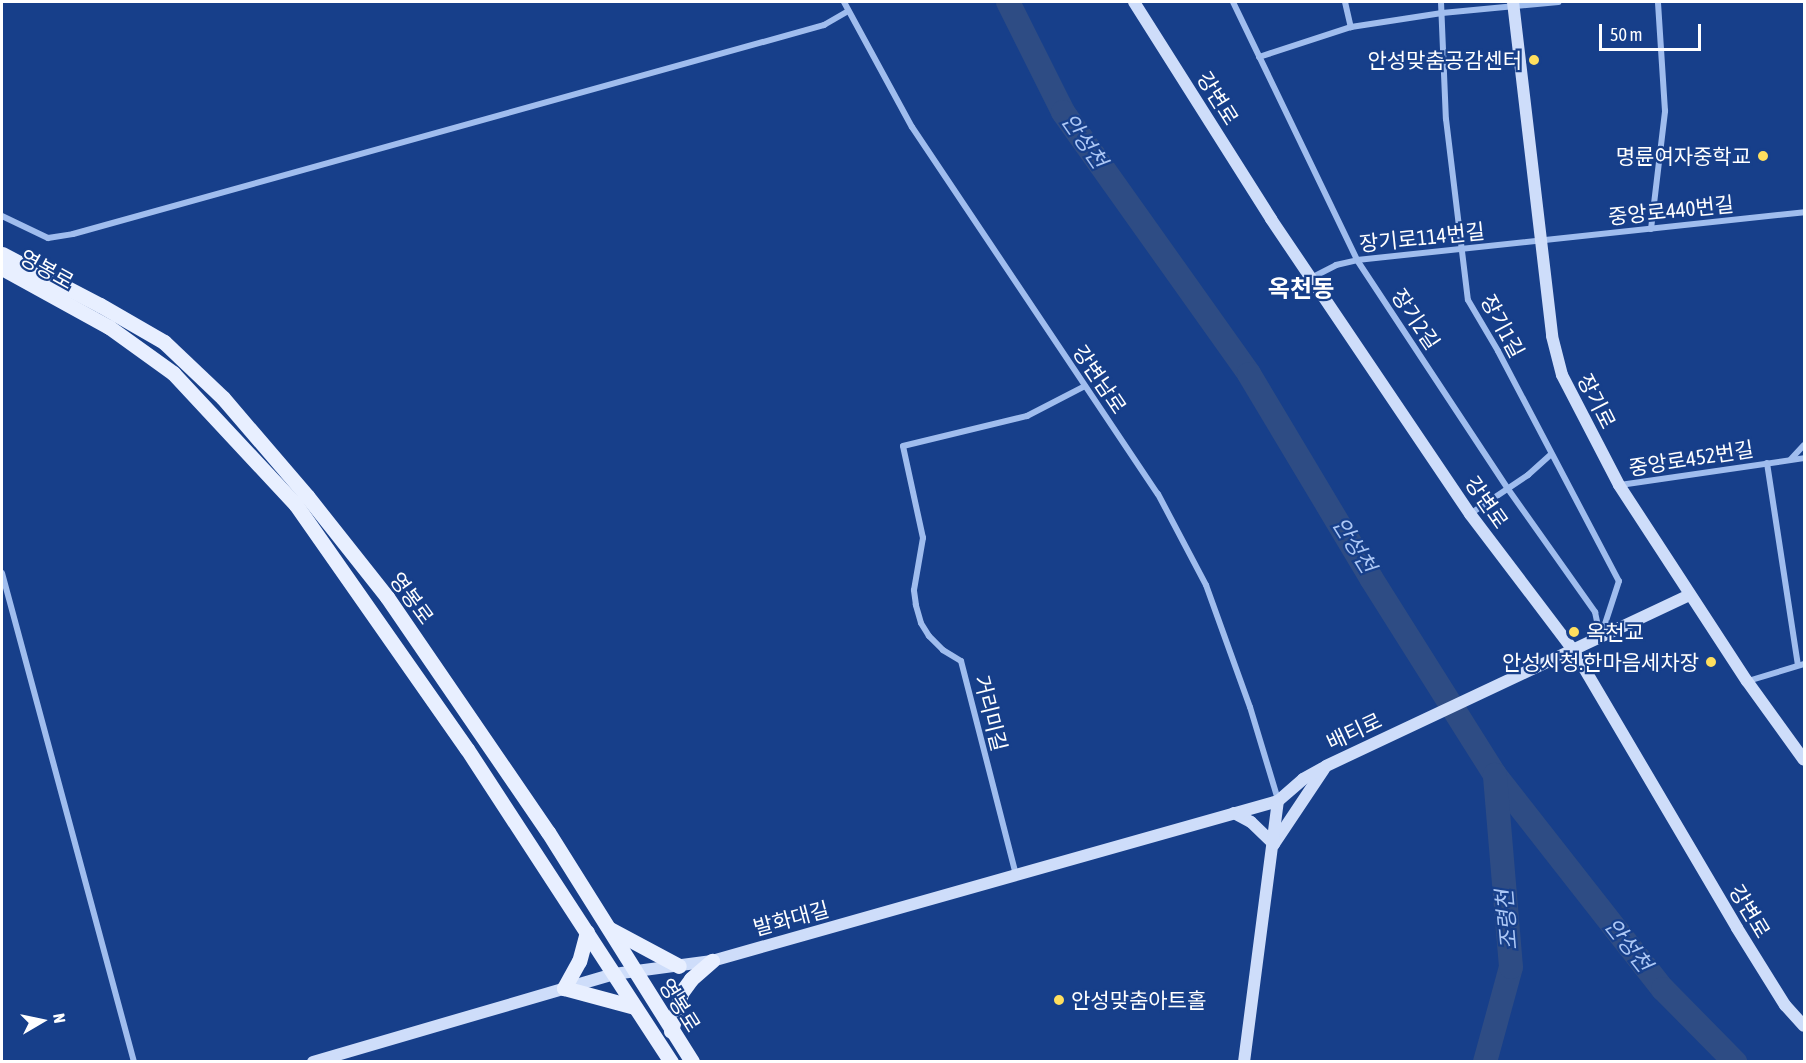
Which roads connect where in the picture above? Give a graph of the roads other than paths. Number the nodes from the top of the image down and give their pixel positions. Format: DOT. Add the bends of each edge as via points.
graph roads {
  1 [pos="844,2"];
  2 [pos="1134,2"];
  3 [pos="1233,2"];
  4 [pos="1345,2"];
  5 [pos="1441,2"];
  6 [pos="1558,2"];
  7 [pos="1658,2"];
  8 [pos="1513,4"];
  9 [pos="848,11"];
  10 [pos="1442,12"];
  11 [pos="1352,27"];
  12 [pos="1258,57"];
  13 [pos="1804,212"];
  14 [pos="2,216"];
  15 [pos="1651,229"];
  16 [pos="1541,242"];
  17 [pos="1462,248"];
  18 [pos="2,254"];
  19 [pos="1357,260"];
  20 [pos="2,268"];
  21 [pos="1311,278"];
  22 [pos="1085,386"];
  23 [pos="1804,445"];
  24 [pos="1551,454"];
  25 [pos="1804,458"];
  26 [pos="1791,459"];
  27 [pos="1767,463"];
  28 [pos="1619,485"];
  29 [pos="1508,489"];
  30 [pos="1470,514"];
  31 [pos="2,573"];
  32 [pos="1690,595"];
  33 [pos="1600,637"];
  34 [pos="1569,653"];
  35 [pos="1801,665"];
  36 [pos="1747,681"];
  37 [pos="1804,760"];
  38 [pos="1326,766"];
  39 [pos="1278,801"];
  40 [pos="1234,813"];
  41 [pos="1274,844"];
  42 [pos="1016,875"];
  43 [pos="608,929"];
  44 [pos="586,932"];
  45 [pos="712,961"];
  46 [pos="679,966"];
  47 [pos="635,972"];
  48 [pos="614,974"];
  49 [pos="564,988"];
  50 [pos="635,1007"];
  51 [pos="1804,1026"];
  52 [pos="671,1031"];
  53 [pos="134,1062"];
  54 [pos="313,1062"];
  55 [pos="671,1062"];
  56 [pos="692,1062"];
  57 [pos="1244,1062"];
  1 -- 9 [label="street, 강변남로"];
  2 -- 21 [label="street, 강변로"];
  3 -- 12 [label="street, 장기2길"];
  4 -- 11 [label="street"];
  5 -- 10 [label="street, 장기1길"];
  6 -- 8 [label="street"];
  7 -- 15 [label="street" via="1665,111"];
  8 -- 10 [label="street"];
  8 -- 16 [label="street, 장기로"];
  9 -- 14 [label="street" via="824,25 73,234 48,238"];
  9 -- 22 [label="street, 강변남로" via="912,127"];
  10 -- 11 [label="street"];
  10 -- 17 [label="street, 장기1길" via="1446,118"];
  11 -- 12 [label="street"];
  12 -- 19 [label="street, 장기2길"];
  13 -- 15 [label="street, 중앙로440번길"];
  15 -- 16 [label="street, 중앙로440번길"];
  16 -- 17 [label="street, 장기로114번길"];
  16 -- 28 [label="street, 장기로" via="1552,336 1562,375"];
  17 -- 19 [label="street, 장기로114번길"];
  17 -- 24 [label="street, 장기1길" via="1468,300"];
  18 -- 43 [label="main road, 영봉로" via="164,342 223,398 387,597 548,832"];
  19 -- 21 [label="street, 장기로114번길"];
  19 -- 29 [label="street, 장기2길"];
  20 -- 44 [label="main road, 영봉로" via="109,327 173,373 296,505 394,642"];
  21 -- 30 [label="street, 강변로"];
  22 -- 39 [label="street, 강변남로" via="1158,494 1206,585 1250,707"];
  22 -- 42 [label="street, 거리미길" via="1027,416 903,446 922,538 914,590 921,623 943,650 961,661"];
  23 -- 26 [label="street"];
  24 -- 29 [label="street"];
  24 -- 33 [label="street, 장기1길" via="1619,581"];
  25 -- 26 [label="street, 중앙로452번길"];
  26 -- 27 [label="street, 중앙로452번길"];
  27 -- 28 [label="street, 중앙로452번길"];
  27 -- 35 [label="street, 중앙로452번길"];
  28 -- 32 [label="street, 장기로"];
  29 -- 30 [label="street"];
  29 -- 33 [label="street, 장기2길" via="1595,612"];
  30 -- 34 [label="street, 강변로"];
  31 -- 53 [label="street"];
  32 -- 33 [label="street, 배티로"];
  32 -- 36 [label="street, 장기로"];
  33 -- 34 [label="street, 배티로"];
  34 -- 38 [label="street, 배티로"];
  34 -- 51 [label="street, 강변로" via="1785,1005"];
  35 -- 36 [label="street"];
  36 -- 37 [label="street, 장기로"];
  38 -- 39 [label="street, 배티로" via="1303,779"];
  38 -- 41 [label="street"];
  39 -- 40 [label="street, 발화대길"];
  39 -- 41 [label="street"];
  40 -- 41 [label="street" via="1251,822"];
  40 -- 42 [label="street, 발화대길"];
  41 -- 57 [label="street"];
  42 -- 45 [label="street, 발화대길"];
  43 -- 46 [label="main road"];
  43 -- 47 [label="main road, 영봉로"];
  44 -- 48 [label="main road, 영봉로"];
  44 -- 49 [label="main road" via="579,961"];
  45 -- 46 [label="street, 발화대길"];
  45 -- 52 [label="main road" via="681,993"];
  46 -- 47 [label="street, 발화대길"];
  47 -- 48 [label="street, 발화대길"];
  47 -- 52 [label="main road, 영봉로"];
  48 -- 49 [label="street, 발화대길"];
  48 -- 50 [label="main road, 영봉로"];
  49 -- 50 [label="main road"];
  49 -- 54 [label="street, 발화대길"];
  50 -- 55 [label="main road, 영봉로"];
  52 -- 56 [label="main road, 영봉로"];
}
